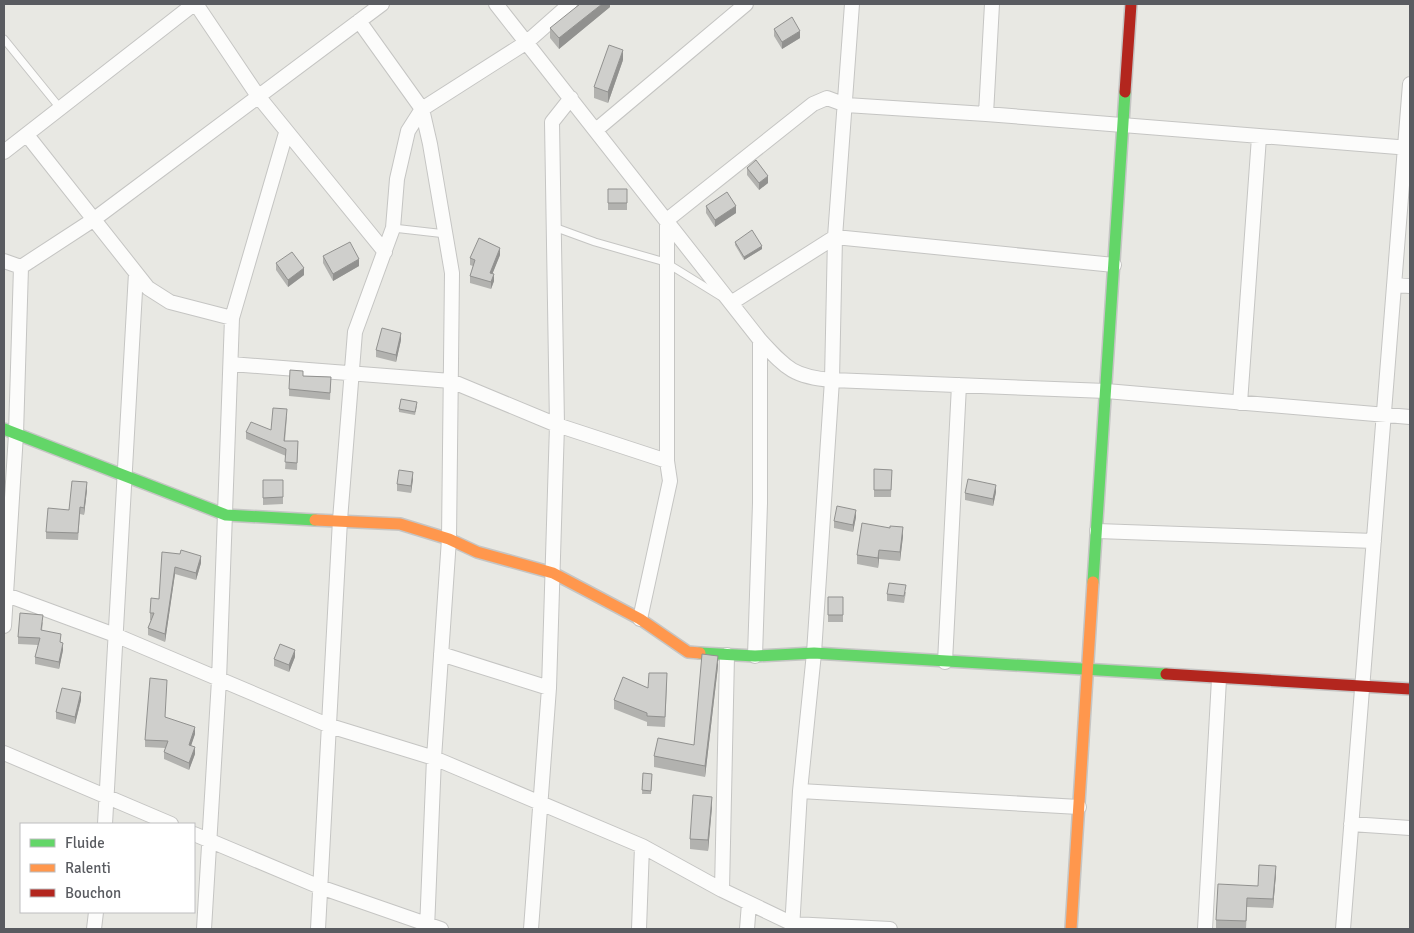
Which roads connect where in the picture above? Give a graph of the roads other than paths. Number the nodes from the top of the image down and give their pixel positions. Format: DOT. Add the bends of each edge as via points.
graph roads {
  1 [pos="195,4"];
  2 [pos="382,4"];
  3 [pos="496,4"];
  4 [pos="570,4"];
  5 [pos="746,4"];
  6 [pos="852,4"];
  7 [pos="992,4"];
  8 [pos="1131,4"];
  9 [pos="359,21"];
  10 [pos="4,39"];
  11 [pos="527,42"];
  12 [pos="1410,84"];
  13 [pos="258,96"];
  14 [pos="571,98"];
  15 [pos="846,105"];
  16 [pos="60,108"];
  17 [pos="422,109"];
  18 [pos="986,114"];
  19 [pos="1123,126"];
  20 [pos="596,130"];
  21 [pos="286,132"];
  22 [pos="27,134"];
  23 [pos="1259,137"];
  24 [pos="1408,148"];
  25 [pos="4,152"];
  26 [pos="92,220"];
  27 [pos="666,220"];
  28 [pos="553,227"];
  29 [pos="393,228"];
  30 [pos="446,234"];
  31 [pos="835,237"];
  32 [pos="385,252"];
  33 [pos="4,261"];
  34 [pos="665,262"];
  35 [pos="1114,265"];
  36 [pos="21,267"];
  37 [pos="136,273"];
  38 [pos="1394,285"];
  39 [pos="1410,286"];
  40 [pos="731,303"];
  41 [pos="232,318"];
  42 [pos="760,340"];
  43 [pos="231,364"];
  44 [pos="350,372"];
  45 [pos="832,380"];
  46 [pos="451,381"];
  47 [pos="959,385"];
  48 [pos="1106,391"];
  49 [pos="1240,403"];
  50 [pos="1384,415"];
  51 [pos="1410,417"];
  52 [pos="557,425"];
  53 [pos="10,432"];
  54 [pos="667,461"];
  55 [pos="123,476"];
  56 [pos="226,515"];
  57 [pos="340,520"];
  58 [pos="1096,531"];
  59 [pos="449,539"];
  60 [pos="1374,541"];
  61 [pos="553,573"];
  62 [pos="5,595"];
  63 [pos="640,618"];
  64 [pos="4,626"];
  65 [pos="115,636"];
  66 [pos="814,653"];
  67 [pos="441,654"];
  68 [pos="727,655"];
  69 [pos="755,656"];
  70 [pos="945,662"];
  71 [pos="1088,670"];
  72 [pos="1219,678"];
  73 [pos="219,680"];
  74 [pos="1362,687"];
  75 [pos="549,688"];
  76 [pos="1410,689"];
  77 [pos="330,726"];
  78 [pos="4,753"];
  79 [pos="434,758"];
  80 [pos="800,790"];
  81 [pos="108,797"];
  82 [pos="542,804"];
  83 [pos="1078,807"];
  84 [pos="105,823"];
  85 [pos="169,823"];
  86 [pos="1351,824"];
  87 [pos="1410,828"];
  88 [pos="195,834"];
  89 [pos="210,841"];
  90 [pos="642,846"];
  91 [pos="320,886"];
  92 [pos="722,890"];
  93 [pos="749,903"];
  94 [pos="96,913"];
  95 [pos="428,926"];
  96 [pos="792,927"];
  97 [pos="94,929"];
  98 [pos="204,929"];
  99 [pos="318,929"];
  100 [pos="441,929"];
  101 [pos="532,929"];
  102 [pos="639,929"];
  103 [pos="747,929"];
  104 [pos="890,929"];
  105 [pos="1071,929"];
  106 [pos="1205,929"];
  107 [pos="1342,929"];
  1 -- 13 [label="street"];
  1 -- 16 [label="street"];
  2 -- 9 [label="street"];
  3 -- 11 [label="street"];
  4 -- 11 [label="street"];
  5 -- 20 [label="street"];
  6 -- 15 [label="street"];
  7 -- 18 [label="street"];
  8 -- 19 [label="street"];
  9 -- 13 [label="street"];
  9 -- 17 [label="street"];
  10 -- 16 [label="lane"];
  11 -- 14 [label="street"];
  11 -- 17 [label="street"];
  12 -- 24 [label="street"];
  13 -- 21 [label="street"];
  13 -- 26 [label="street"];
  14 -- 20 [label="street"];
  14 -- 28 [label="street" via="552,122"];
  15 -- 18 [label="street"];
  15 -- 27 [label="street" via="827,98 813,104"];
  15 -- 31 [label="street"];
  16 -- 22 [label="street"];
  17 -- 29 [label="street" via="408,130 397,180"];
  17 -- 30 [label="street"];
  18 -- 19 [label="street"];
  19 -- 23 [label="street"];
  19 -- 35 [label="street"];
  20 -- 27 [label="street"];
  21 -- 32 [label="street"];
  21 -- 41 [label="street"];
  22 -- 25 [label="street"];
  22 -- 26 [label="street"];
  23 -- 24 [label="street"];
  23 -- 49 [label="street"];
  24 -- 38 [label="street"];
  26 -- 36 [label="street"];
  26 -- 37 [label="street"];
  27 -- 34 [label="street"];
  27 -- 40 [label="street"];
  28 -- 34 [label="lane"];
  28 -- 52 [label="street"];
  29 -- 30 [label="lane"];
  29 -- 32 [label="street"];
  30 -- 46 [label="street" via="452,273"];
  31 -- 35 [label="street"];
  31 -- 40 [label="street"];
  31 -- 45 [label="street"];
  32 -- 44 [label="street" via="355,332"];
  33 -- 36 [label="street"];
  34 -- 40 [label="lane"];
  34 -- 54 [label="street"];
  35 -- 48 [label="street"];
  36 -- 53 [label="street"];
  37 -- 41 [label="street" via="148,288 170,302"];
  37 -- 55 [label="street"];
  38 -- 39 [label="street"];
  38 -- 50 [label="street"];
  40 -- 42 [label="street"];
  41 -- 43 [label="street"];
  42 -- 45 [label="street" via="786,368 810,378"];
  42 -- 69 [label="street" via="760,503"];
  43 -- 44 [label="street"];
  43 -- 56 [label="street"];
  44 -- 46 [label="street"];
  44 -- 57 [label="street"];
  45 -- 47 [label="street"];
  45 -- 66 [label="street"];
  46 -- 52 [label="street"];
  46 -- 59 [label="street"];
  47 -- 48 [label="street"];
  47 -- 70 [label="street"];
  48 -- 49 [label="street"];
  48 -- 58 [label="street"];
  49 -- 50 [label="street"];
  50 -- 51 [label="street"];
  50 -- 60 [label="street"];
  52 -- 54 [label="street"];
  52 -- 61 [label="street"];
  53 -- 55 [label="street"];
  53 -- 62 [label="street"];
  54 -- 63 [label="street" via="670,481"];
  55 -- 56 [label="street"];
  55 -- 65 [label="street"];
  56 -- 57 [label="street"];
  56 -- 73 [label="street"];
  57 -- 59 [label="street" via="400,524"];
  57 -- 77 [label="street"];
  58 -- 60 [label="street"];
  58 -- 71 [label="street"];
  59 -- 61 [label="street" via="477,552"];
  59 -- 67 [label="street"];
  60 -- 74 [label="street"];
  61 -- 63 [label="street"];
  61 -- 75 [label="street"];
  62 -- 64 [label="street"];
  62 -- 65 [label="street"];
  63 -- 68 [label="street" via="688,652"];
  65 -- 73 [label="street"];
  65 -- 81 [label="street"];
  66 -- 69 [label="street"];
  66 -- 70 [label="street"];
  66 -- 80 [label="street"];
  67 -- 75 [label="street"];
  67 -- 79 [label="street"];
  68 -- 69 [label="street"];
  68 -- 92 [label="street"];
  70 -- 71 [label="street"];
  71 -- 72 [label="street"];
  71 -- 83 [label="street"];
  72 -- 74 [label="street"];
  72 -- 106 [label="street"];
  73 -- 77 [label="street"];
  73 -- 89 [label="street"];
  74 -- 76 [label="street"];
  74 -- 86 [label="street"];
  75 -- 82 [label="street"];
  77 -- 79 [label="street"];
  77 -- 91 [label="street"];
  78 -- 81 [label="street"];
  79 -- 82 [label="street"];
  79 -- 95 [label="street"];
  80 -- 83 [label="street"];
  80 -- 96 [label="street"];
  81 -- 84 [label="street"];
  81 -- 85 [label="street"];
  82 -- 90 [label="street"];
  82 -- 101 [label="street"];
  83 -- 105 [label="street"];
  86 -- 87 [label="street"];
  86 -- 107 [label="street"];
  88 -- 89 [label="street"];
  89 -- 91 [label="street"];
  89 -- 98 [label="street"];
  90 -- 92 [label="street"];
  90 -- 102 [label="street"];
  91 -- 95 [label="street"];
  91 -- 99 [label="street"];
  92 -- 93 [label="street"];
  93 -- 96 [label="street"];
  93 -- 103 [label="street"];
  94 -- 97 [label="street"];
  95 -- 100 [label="street"];
  96 -- 104 [label="street"];
}
